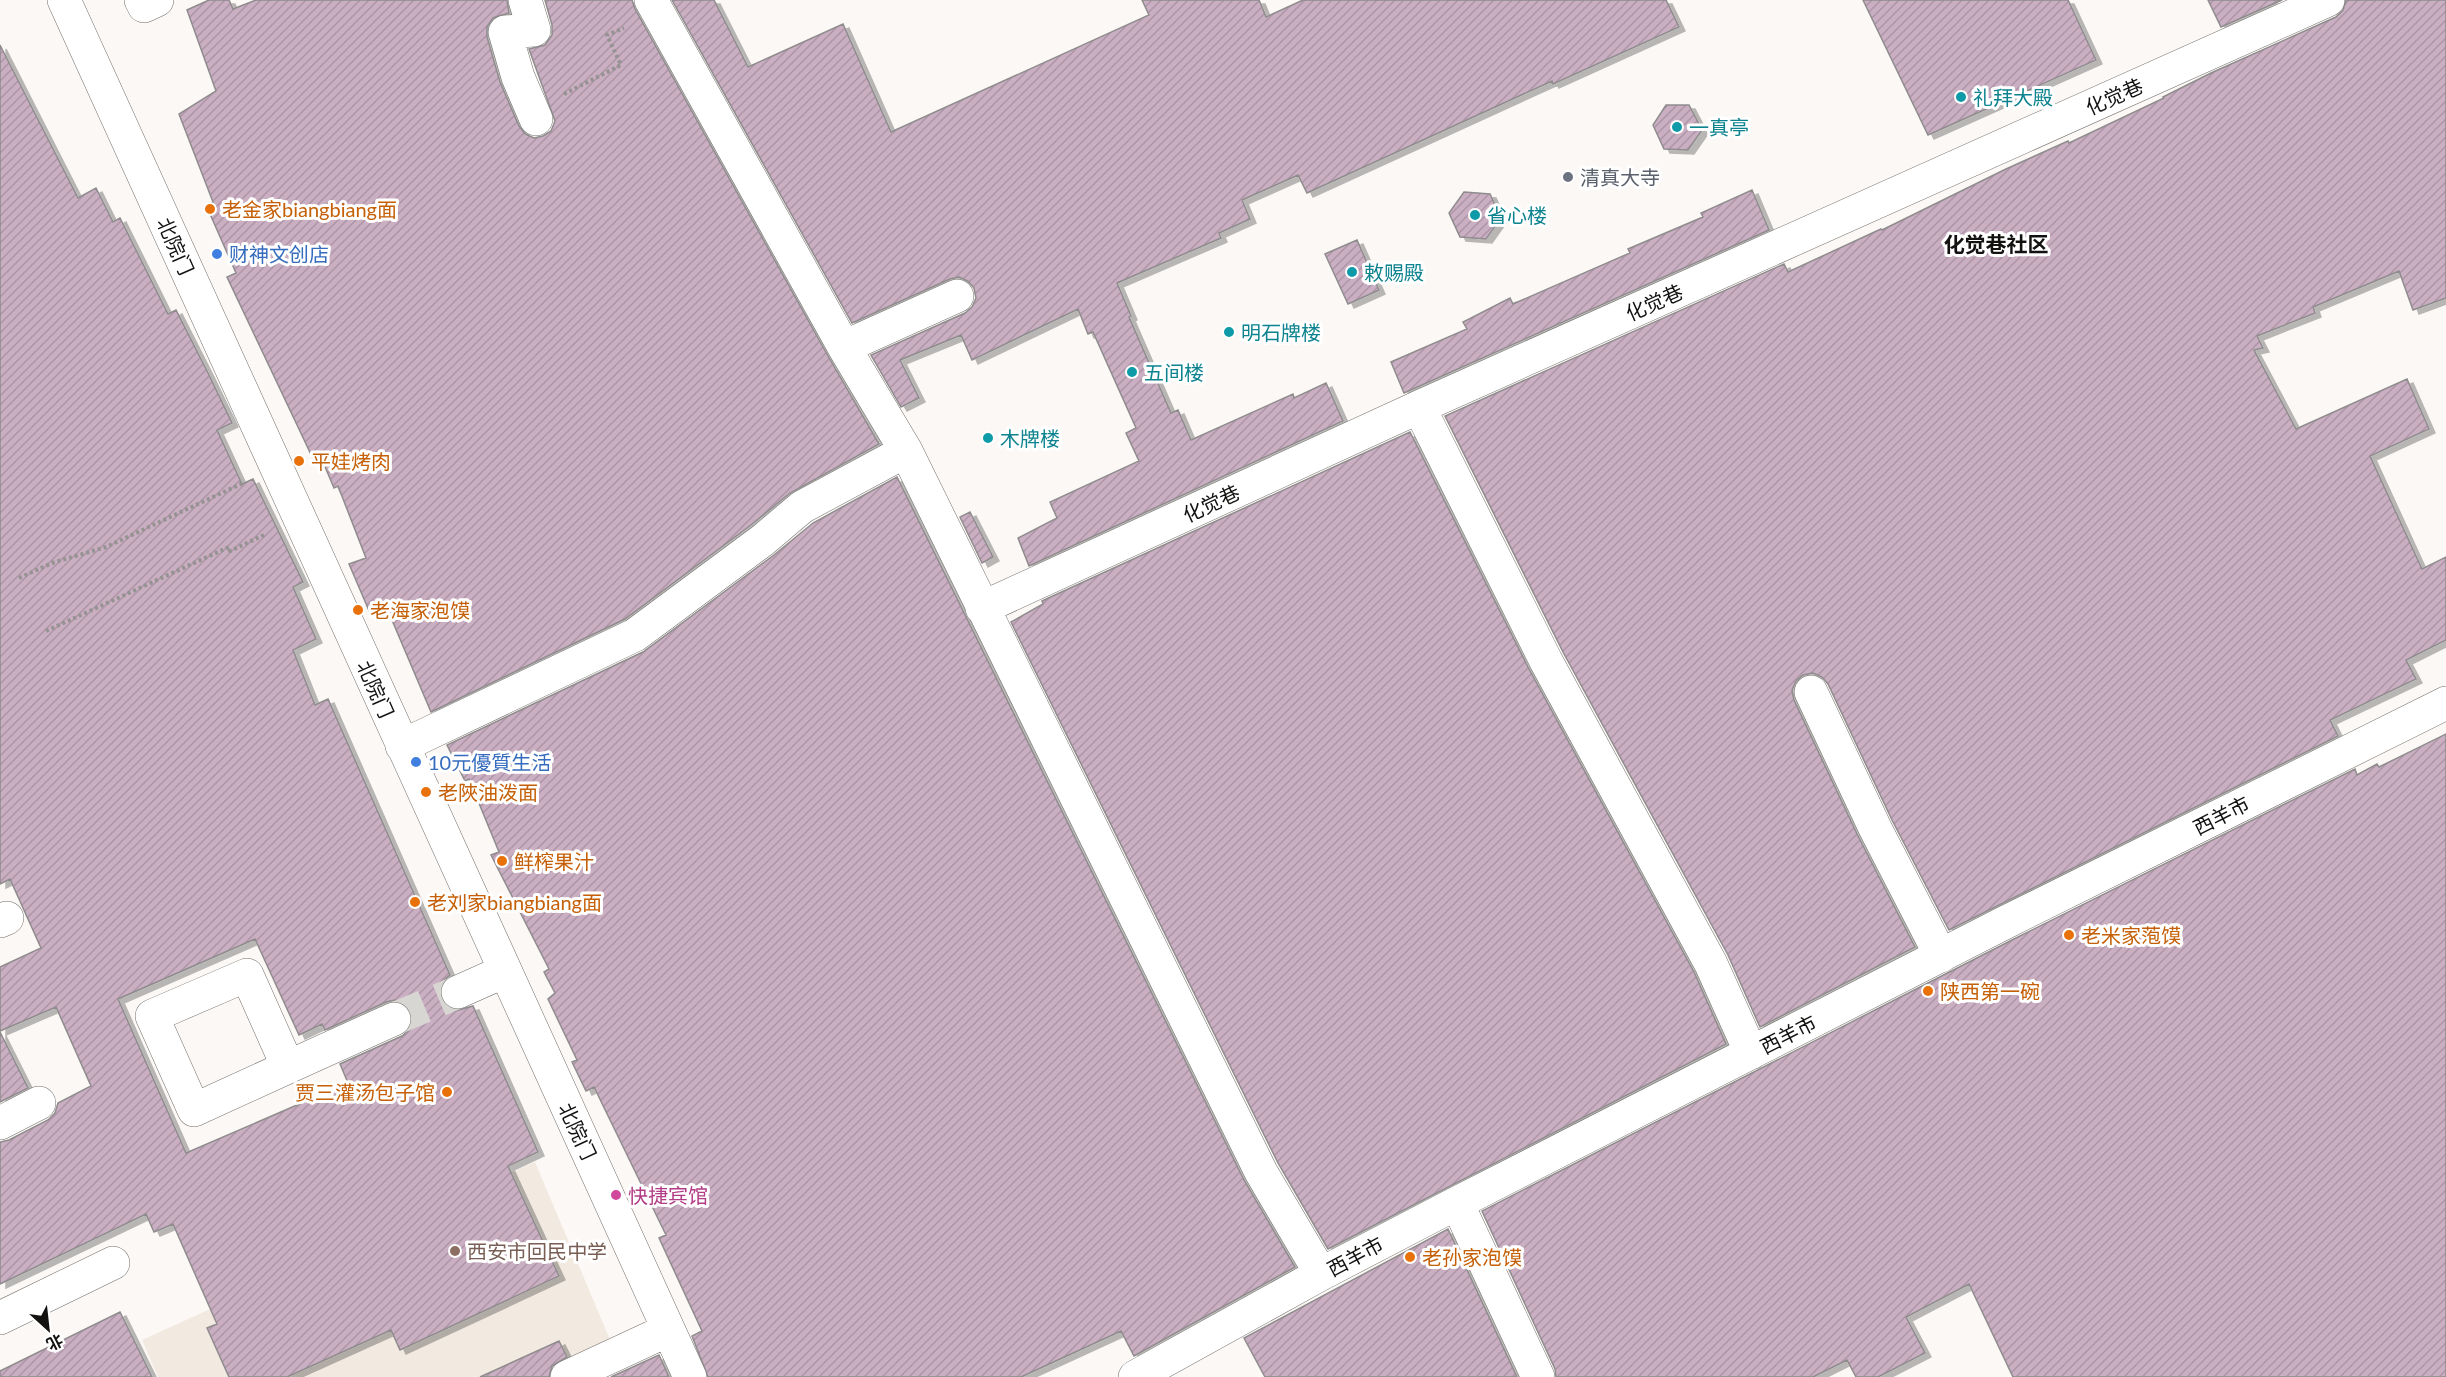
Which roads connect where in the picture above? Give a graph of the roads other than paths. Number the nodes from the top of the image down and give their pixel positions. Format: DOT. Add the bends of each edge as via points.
graph roads {
  1 [pos="64,0"];
  2 [pos="141,0"];
  3 [pos="157,0"];
  4 [pos="525,0"];
  5 [pos="2328,0"];
  6 [pos="654,7"];
  7 [pos="536,119"];
  8 [pos="957,296"];
  9 [pos="844,346"];
  10 [pos="1419,407"];
  11 [pos="906,451"];
  12 [pos="982,608"];
  13 [pos="1811,692"];
  14 [pos="2446,703"];
  15 [pos="402,746"];
  16 [pos="1941,956"];
  17 [pos="505,971"];
  18 [pos="458,992"];
  19 [pos="394,1019"];
  20 [pos="1751,1053"];
  21 [pos="288,1067"];
  22 [pos="39,1104"];
  23 [pos="0,1123"];
  24 [pos="1457,1203"];
  25 [pos="113,1263"];
  26 [pos="1321,1274"];
  27 [pos="0,1318"];
  28 [pos="669,1330"];
  29 [pos="567,1377"];
  30 [pos="690,1377"];
  31 [pos="1135,1377"];
  32 [pos="1538,1377"];
  1 -- 15 [label="street, 北院门"];
  2 -- 3 [label="street" via="144,6"];
  4 -- 7 [label="street" via="534,30 505,32"];
  5 -- 10 [label="street, 化觉巷"];
  6 -- 9 [label="street"];
  8 -- 9 [label="street"];
  9 -- 11 [label="street"];
  10 -- 12 [label="street, 化觉巷"];
  10 -- 20 [label="street" via="1546,661 1711,964"];
  11 -- 12 [label="street"];
  11 -- 15 [label="street" via="802,507 635,635"];
  12 -- 26 [label="street" via="1261,1172"];
  13 -- 16 [label="street"];
  14 -- 16 [label="street, 西羊市"];
  15 -- 17 [label="street, 北院门"];
  16 -- 20 [label="street, 西羊市"];
  17 -- 18 [label="street"];
  17 -- 28 [label="street, 北院门"];
  19 -- 21 [label="street"];
  20 -- 24 [label="street, 西羊市"];
  22 -- 23 [label="street"];
  24 -- 26 [label="street, 西羊市"];
  24 -- 32 [label="street"];
  25 -- 27 [label="street"];
  26 -- 31 [label="street, 西羊市"];
  28 -- 29 [label="street"];
  28 -- 30 [label="street, 北院门"];
}
